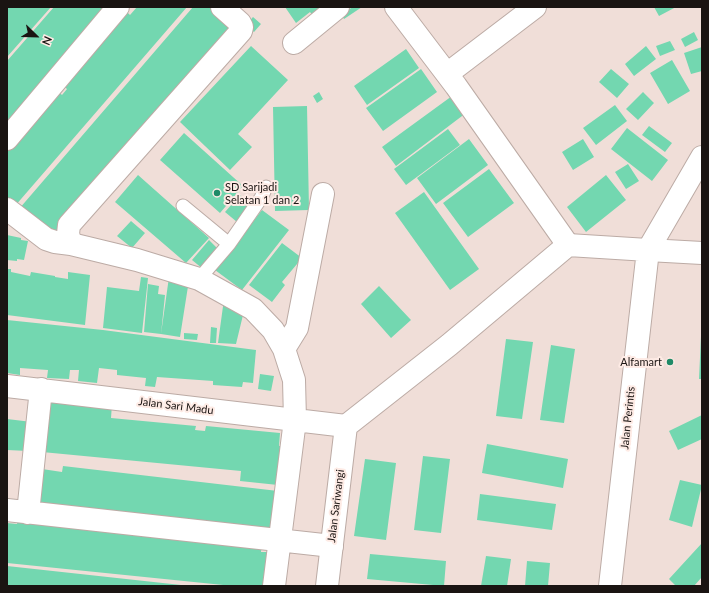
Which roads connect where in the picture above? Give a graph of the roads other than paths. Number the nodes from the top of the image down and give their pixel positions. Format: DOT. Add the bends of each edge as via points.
graph roads {
  1 [pos="118,7"];
  2 [pos="222,7"];
  3 [pos="338,7"];
  4 [pos="396,7"];
  5 [pos="535,7"];
  6 [pos="294,43"];
  7 [pos="447,74"];
  8 [pos="7,139"];
  9 [pos="702,157"];
  10 [pos="266,188"];
  11 [pos="324,194"];
  12 [pos="183,206"];
  13 [pos="7,209"];
  14 [pos="71,244"];
  15 [pos="229,244"];
  16 [pos="568,245"];
  17 [pos="648,250"];
  18 [pos="702,253"];
  19 [pos="199,280"];
  20 [pos="284,349"];
  21 [pos="7,386"];
  22 [pos="41,389"];
  23 [pos="295,420"];
  24 [pos="346,426"];
  25 [pos="17,512"];
  26 [pos="280,540"];
  27 [pos="332,546"];
  28 [pos="274,586"];
  29 [pos="327,586"];
  30 [pos="610,586"];
  1 -- 8 [label="street"];
  2 -- 14 [label="street" via="240,23 241,31 69,225"];
  3 -- 6 [label="street"];
  4 -- 7 [label="street"];
  5 -- 7 [label="street"];
  7 -- 16 [label="street"];
  9 -- 17 [label="street"];
  10 -- 15 [label="lane"];
  11 -- 20 [label="street" via="297,328"];
  12 -- 15 [label="lane"];
  13 -- 14 [label="street" via="46,239"];
  14 -- 19 [label="street" via="137,260"];
  15 -- 19 [label="lane"];
  16 -- 17 [label="street"];
  16 -- 24 [label="street" via="449,345"];
  17 -- 18 [label="street"];
  17 -- 30 [label="street, Jalan Perintis"];
  19 -- 20 [label="street" via="253,309 273,330"];
  20 -- 23 [label="street" via="294,380"];
  21 -- 22 [label="street, Jalan Sari Madu"];
  22 -- 23 [label="street, Jalan Sari Madu"];
  22 -- 25 [label="street"];
  23 -- 24 [label="street, Jalan Sari Madu"];
  23 -- 26 [label="street"];
  24 -- 27 [label="street, Jalan Sariwangi"];
  25 -- 26 [label="street"];
  26 -- 27 [label="street"];
  26 -- 28 [label="street"];
  27 -- 29 [label="street, Jalan Sariwangi"];
}
